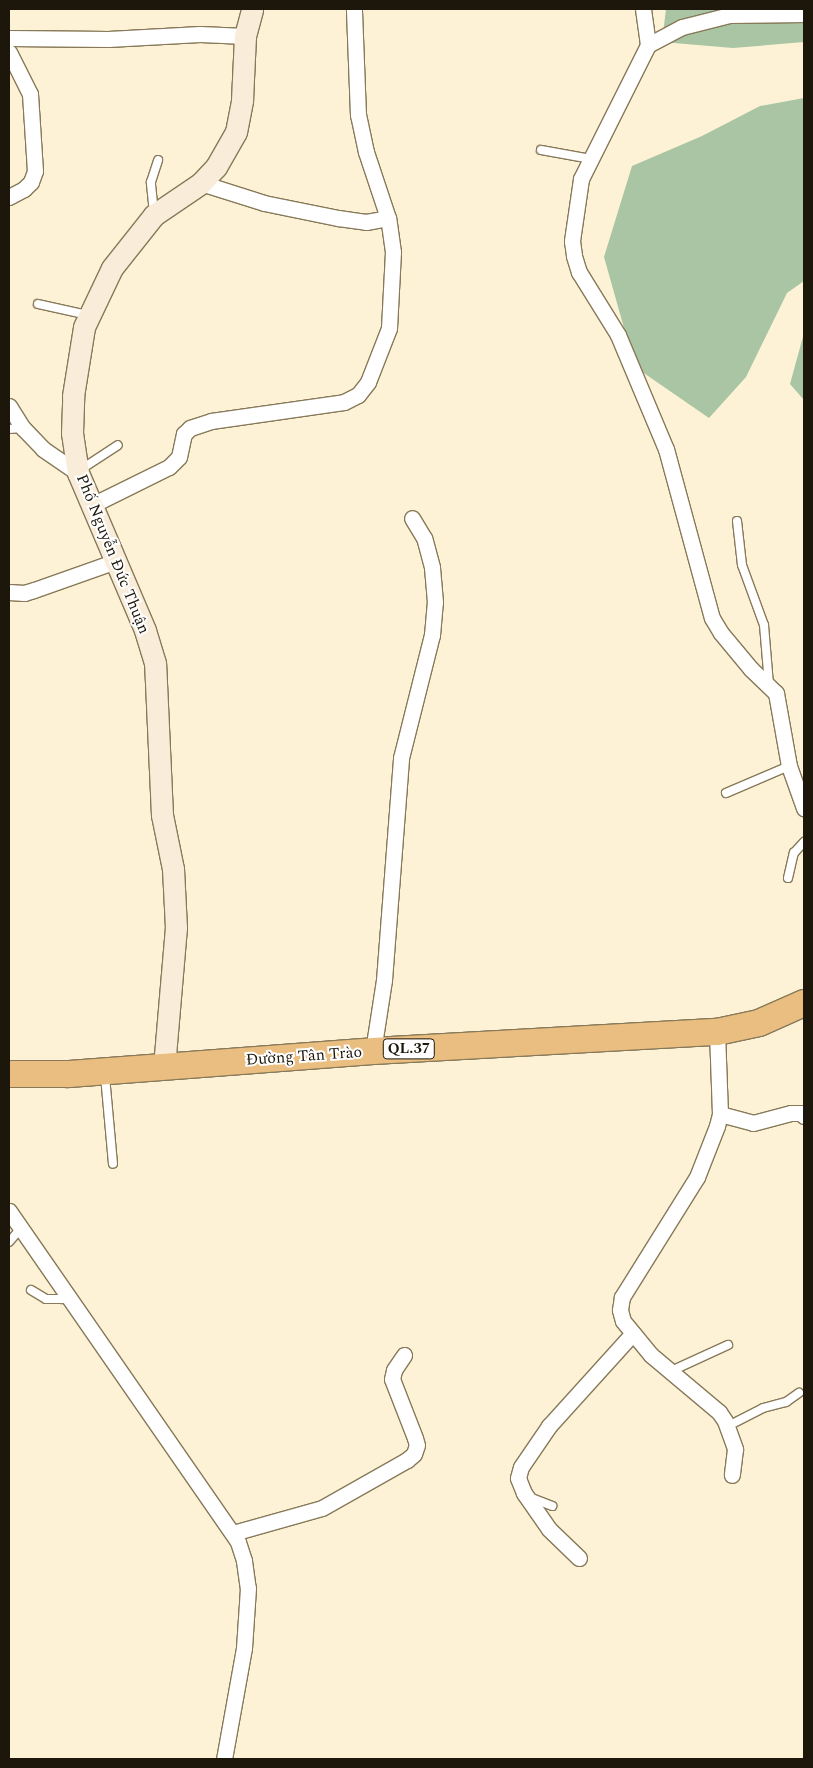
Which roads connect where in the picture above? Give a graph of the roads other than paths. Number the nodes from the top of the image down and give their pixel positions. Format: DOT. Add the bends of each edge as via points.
graph roads {
  1 [pos="252,9"];
  2 [pos="354,9"];
  3 [pos="643,9"];
  4 [pos="804,14"];
  5 [pos="245,36"];
  6 [pos="9,38"];
  7 [pos="648,45"];
  8 [pos="9,52"];
  9 [pos="541,150"];
  10 [pos="591,159"];
  11 [pos="158,160"];
  12 [pos="201,183"];
  13 [pos="9,197"];
  14 [pos="154,215"];
  15 [pos="388,218"];
  16 [pos="38,304"];
  17 [pos="88,315"];
  18 [pos="9,406"];
  19 [pos="16,429"];
  20 [pos="118,445"];
  21 [pos="78,473"];
  22 [pos="92,505"];
  23 [pos="412,518"];
  24 [pos="737,521"];
  25 [pos="116,561"];
  26 [pos="9,592"];
  27 [pos="769,685"];
  28 [pos="789,766"];
  29 [pos="726,793"];
  30 [pos="804,808"];
  31 [pos="804,842"];
  32 [pos="788,878"];
  33 [pos="804,1003"];
  34 [pos="717,1032"];
  35 [pos="373,1051"];
  36 [pos="164,1067"];
  37 [pos="104,1072"];
  38 [pos="9,1074"];
  39 [pos="720,1114"];
  40 [pos="804,1116"];
  41 [pos="114,1164"];
  42 [pos="9,1210"];
  43 [pos="21,1228"];
  44 [pos="9,1242"];
  45 [pos="31,1290"];
  46 [pos="68,1296"];
  47 [pos="633,1333"];
  48 [pos="728,1346"];
  49 [pos="404,1355"];
  50 [pos="669,1372"];
  51 [pos="799,1393"];
  52 [pos="728,1426"];
  53 [pos="732,1475"];
  54 [pos="525,1496"];
  55 [pos="552,1506"];
  56 [pos="233,1533"];
  57 [pos="579,1558"];
  58 [pos="224,1759"];
  1 -- 5 [label="street, Phố Nguyễn Đức Thuận"];
  2 -- 15 [label="street" via="358,115 366,152"];
  3 -- 7 [label="street"];
  4 -- 7 [label="street" via="729,15 682,27"];
  5 -- 6 [label="street"];
  5 -- 12 [label="street, Phố Nguyễn Đức Thuận" via="242,100 236,132 216,167"];
  7 -- 10 [label="street"];
  8 -- 13 [label="street" via="30,94 35,171 31,182"];
  9 -- 10 [label="lane"];
  10 -- 27 [label="street" via="577,194 572,241 579,272 618,335 666,449 712,618 751,670"];
  11 -- 14 [label="lane" via="151,182"];
  12 -- 14 [label="street, Phố Nguyễn Đức Thuận"];
  12 -- 15 [label="street" via="264,203 338,218 366,222"];
  14 -- 17 [label="street, Phố Nguyễn Đức Thuận" via="112,268"];
  15 -- 22 [label="street" via="394,252 389,328 368,382 358,396 344,402 211,421 190,428 184,434 178,457 170,467"];
  16 -- 17 [label="lane"];
  17 -- 21 [label="street, Phố Nguyễn Đức Thuận" via="73,396 72,433"];
  18 -- 19 [label="street"];
  19 -- 21 [label="street"];
  20 -- 21 [label="lane"];
  21 -- 22 [label="street, Phố Nguyễn Đức Thuận"];
  22 -- 25 [label="street, Phố Nguyễn Đức Thuận"];
  23 -- 35 [label="street" via="424,538 432,567 435,602 432,635 401,758 384,980"];
  24 -- 27 [label="lane" via="742,565 764,624"];
  25 -- 26 [label="street" via="24,593"];
  25 -- 36 [label="street, Phố Nguyễn Đức Thuận" via="155,663 162,815 173,869 176,928"];
  27 -- 28 [label="street" via="778,700"];
  28 -- 29 [label="lane"];
  28 -- 30 [label="street"];
  31 -- 32 [label="lane" via="794,853"];
  33 -- 34 [label="highway, Đường Tân Trào / QL.37" via="759,1023"];
  34 -- 35 [label="highway, Đường Tân Trào / QL.37"];
  34 -- 39 [label="street"];
  35 -- 36 [label="highway, Đường Tân Trào / QL.37"];
  36 -- 37 [label="highway, Đường Tân Trào / QL.37"];
  37 -- 38 [label="highway, Đường Tân Trào / QL.37"];
  37 -- 41 [label="lane"];
  39 -- 40 [label="street" via="753,1123 791,1113"];
  39 -- 47 [label="street" via="697,1177 622,1297 620,1310 623,1321"];
  42 -- 43 [label="street"];
  43 -- 44 [label="lane"];
  43 -- 46 [label="street"];
  45 -- 46 [label="lane" via="46,1299"];
  46 -- 56 [label="street"];
  47 -- 50 [label="street"];
  47 -- 54 [label="street" via="549,1426 521,1467 518,1478"];
  48 -- 50 [label="lane"];
  49 -- 56 [label="street" via="392,1379 415,1438 414,1454 322,1508"];
  50 -- 52 [label="street" via="719,1412"];
  51 -- 52 [label="lane" via="786,1402 763,1408"];
  52 -- 53 [label="street" via="735,1449"];
  54 -- 55 [label="lane"];
  54 -- 57 [label="street" via="549,1529"];
  56 -- 58 [label="street" via="244,1561 248,1588 244,1648"];
}
